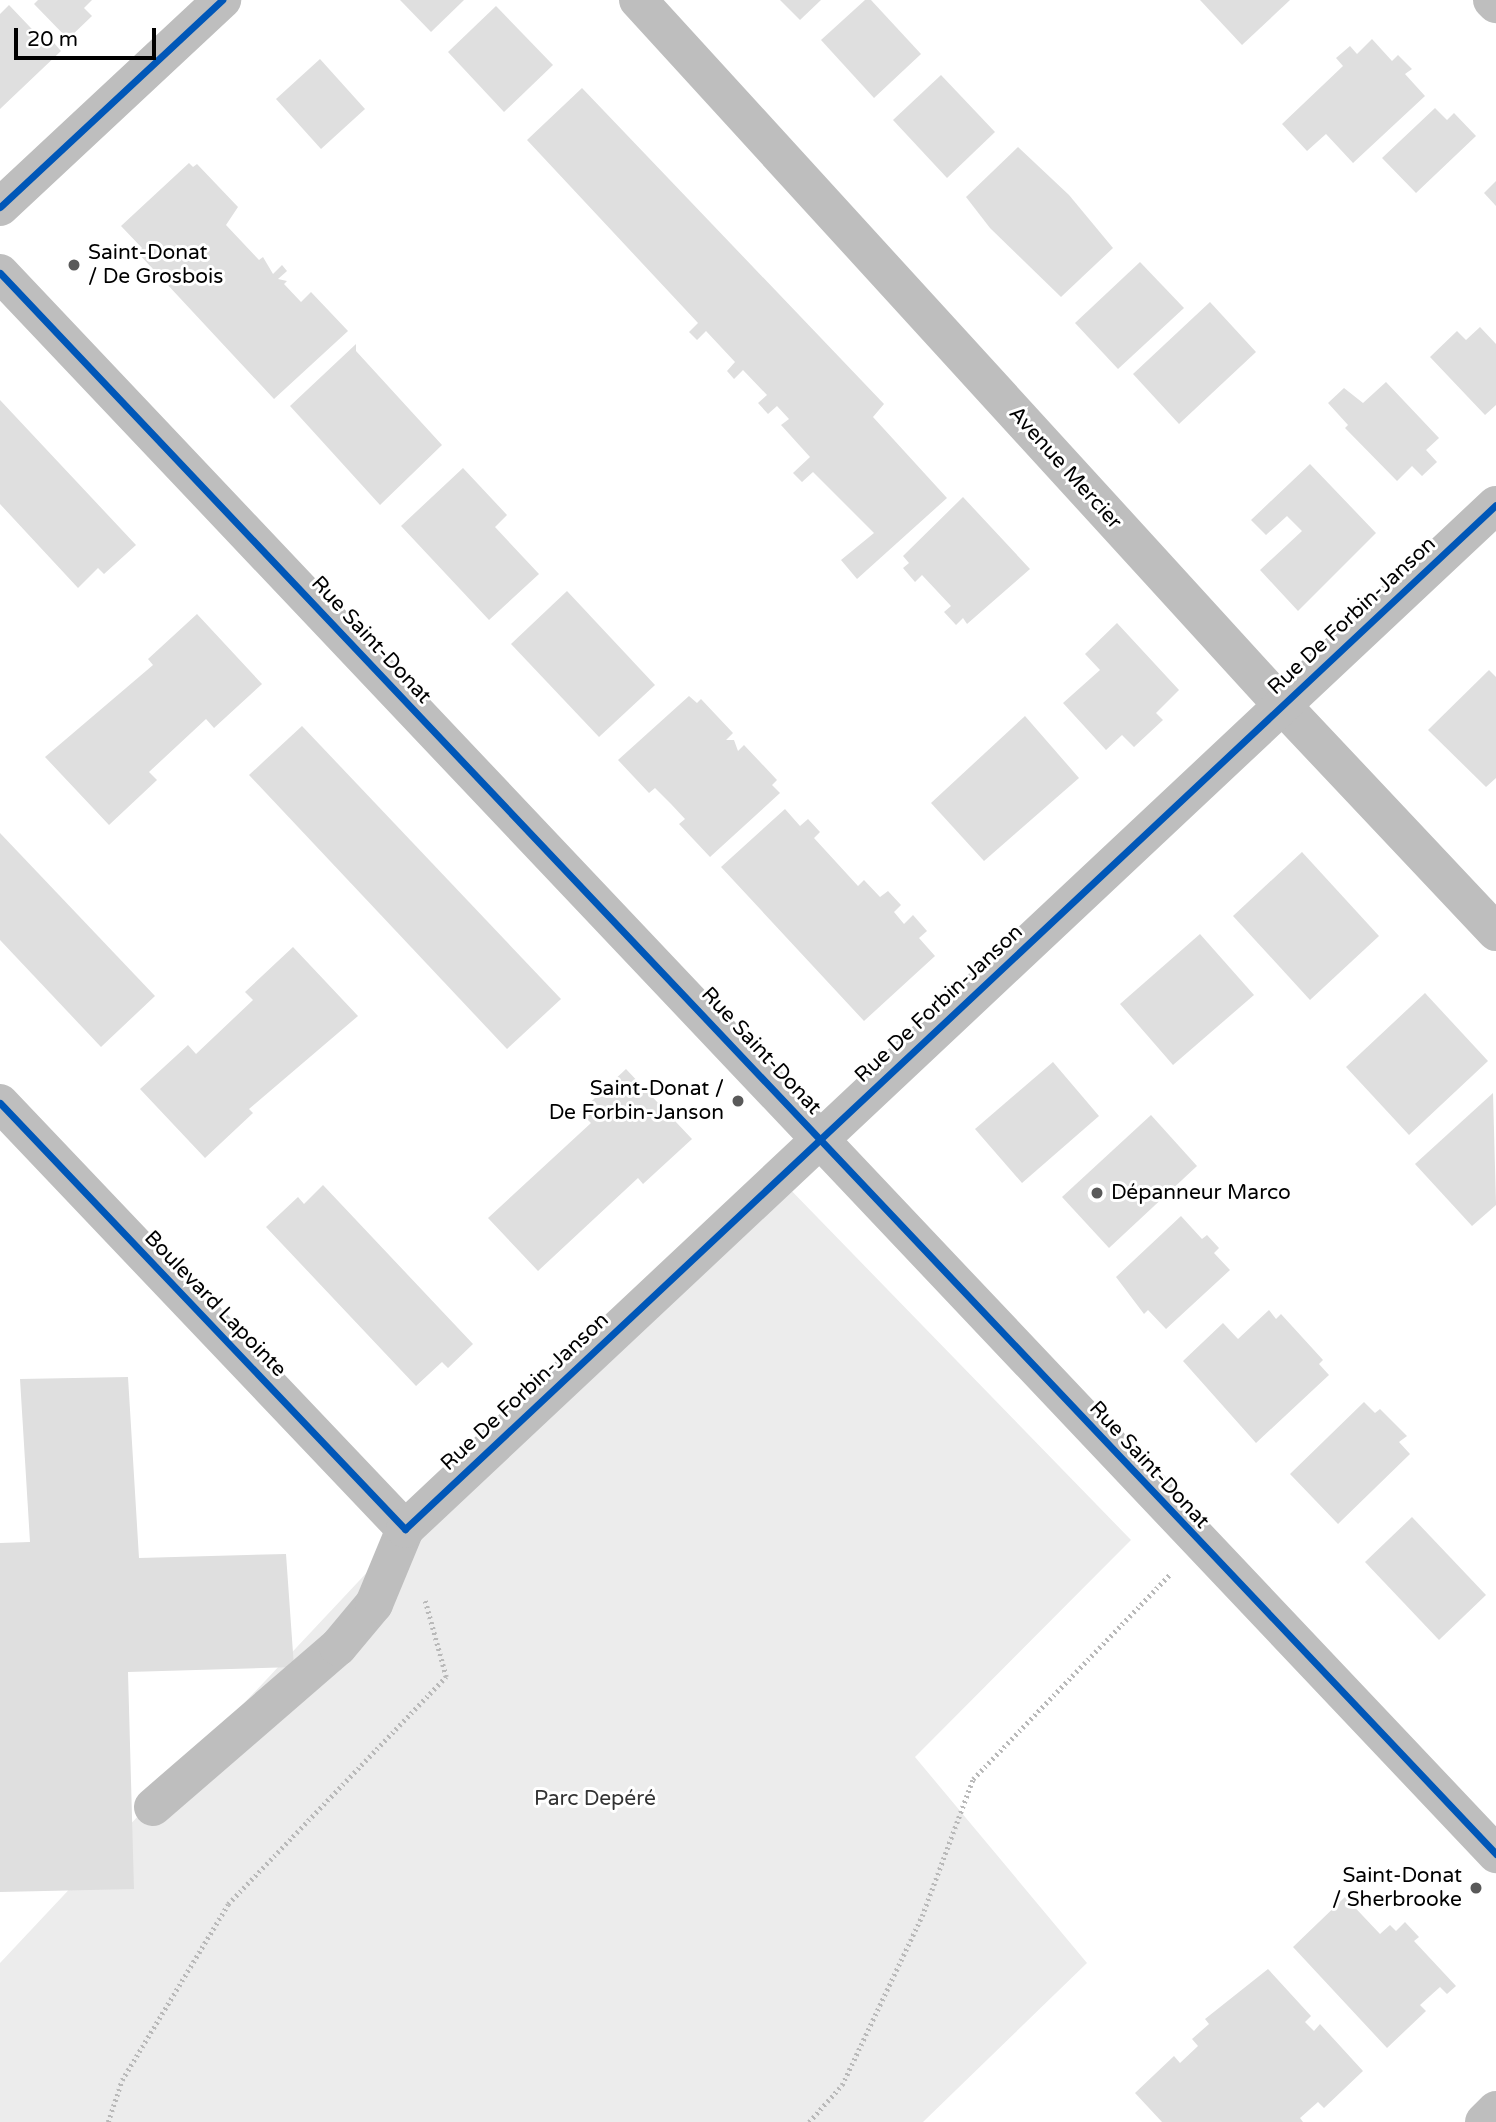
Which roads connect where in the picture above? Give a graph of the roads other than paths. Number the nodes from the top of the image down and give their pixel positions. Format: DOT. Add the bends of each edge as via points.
graph roads {
  1 [pos="222,0"];
  2 [pos="638,0"];
  3 [pos="1492,0"];
  4 [pos="1496,4"];
  5 [pos="0,207"];
  6 [pos="0,273"];
  7 [pos="1496,505"];
  8 [pos="1282,705"];
  9 [pos="1496,932"];
  10 [pos="6,1122"];
  11 [pos="820,1139"];
  12 [pos="405,1529"];
  13 [pos="153,1807"];
  14 [pos="1496,1854"];
  15 [pos="1496,2110"];
  16 [pos="1484,2122"];
  1 -- 5 [label="street"];
  2 -- 8 [label="street, Avenue Mercier"];
  3 -- 4 [label="street"];
  6 -- 11 [label="street, Rue Saint-Donat"];
  7 -- 8 [label="street, Rue De Forbin-Janson"];
  8 -- 9 [label="street, Avenue Mercier"];
  8 -- 11 [label="street, Rue De Forbin-Janson"];
  10 -- 12 [label="street, Boulevard Lapointe"];
  11 -- 12 [label="street, Rue De Forbin-Janson"];
  11 -- 14 [label="street, Rue Saint-Donat"];
  12 -- 13 [label="street" via="374,1604 338,1647"];
  15 -- 16 [label="street"];
}
